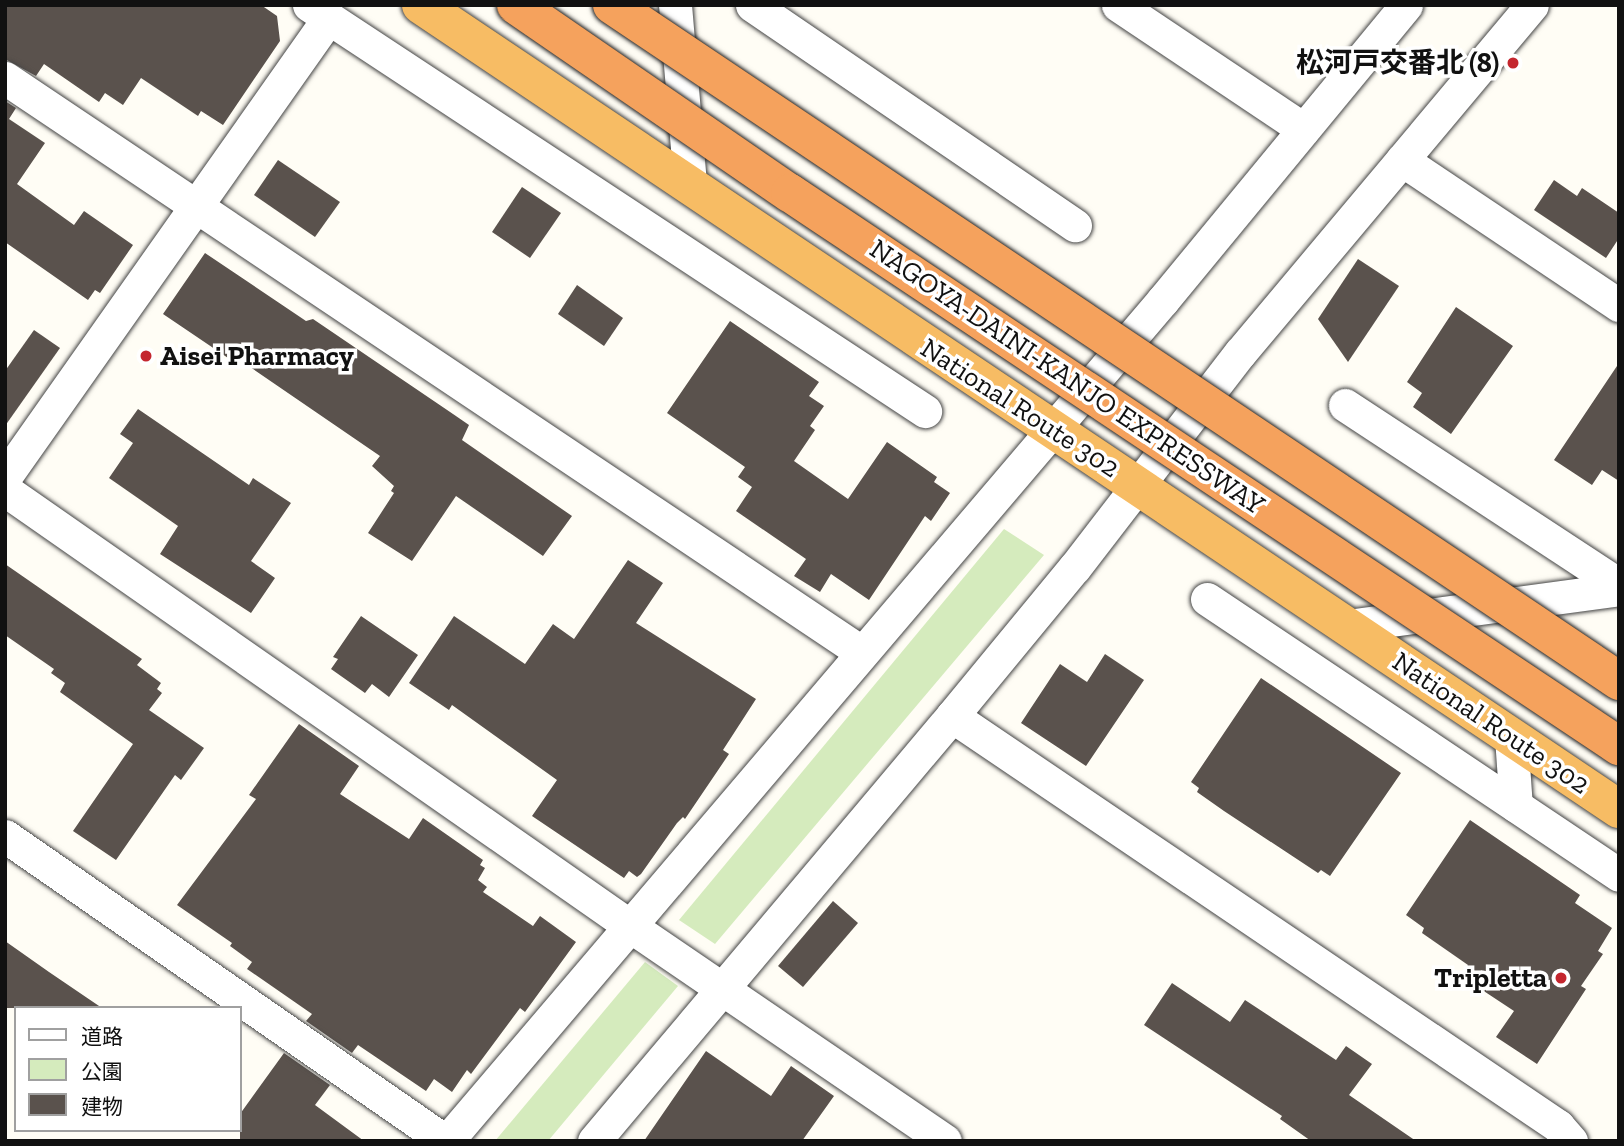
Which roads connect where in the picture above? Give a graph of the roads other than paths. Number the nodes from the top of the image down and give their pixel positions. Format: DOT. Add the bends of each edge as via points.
graph roads {
  1 [pos="421,5"];
  2 [pos="516,5"];
  3 [pos="612,5"];
  4 [pos="635,5"];
  5 [pos="676,5"];
  6 [pos="752,5"];
  7 [pos="1118,5"];
  8 [pos="1406,5"];
  9 [pos="1532,5"];
  10 [pos="319,12"];
  11 [pos="5,78"];
  12 [pos="1303,129"];
  13 [pos="824,147"];
  14 [pos="1402,160"];
  15 [pos="690,185"];
  16 [pos="196,206"];
  17 [pos="1075,225"];
  18 [pos="1619,305"];
  19 [pos="1345,405"];
  20 [pos="925,411"];
  21 [pos="1053,429"];
  22 [pos="5,477"];
  23 [pos="1139,486"];
  24 [pos="5,490"];
  25 [pos="1619,587"];
  26 [pos="1207,599"];
  27 [pos="1347,626"];
  28 [pos="861,652"];
  29 [pos="1619,681"];
  30 [pos="952,716"];
  31 [pos="1511,737"];
  32 [pos="1619,746"];
  33 [pos="1516,806"];
  34 [pos="1619,809"];
  35 [pos="5,836"];
  36 [pos="1619,875"];
  37 [pos="629,926"];
  38 [pos="722,989"];
  39 [pos="446,1141"];
  40 [pos="593,1141"];
  41 [pos="945,1141"];
  42 [pos="1571,1141"];
  1 -- 15 [label="highway, National Route 302"];
  2 -- 32 [label="highway, NAGOYA-DAINI-KANJO EXPRESSWAY, bridge"];
  3 -- 13 [label="highway, NAGOYA-DAINI-KANJO EXPRESSWAY, bridge"];
  4 -- 13 [label="highway, bridge"];
  5 -- 15 [label="street"];
  6 -- 17 [label="street"];
  7 -- 12 [label="street"];
  8 -- 12 [label="street"];
  9 -- 14 [label="street"];
  10 -- 16 [label="street"];
  10 -- 20 [label="street"];
  11 -- 16 [label="street"];
  12 -- 21 [label="street"];
  13 -- 29 [label="highway, NAGOYA-DAINI-KANJO EXPRESSWAY, bridge"];
  14 -- 18 [label="street"];
  14 -- 23 [label="street" via="1240,353"];
  15 -- 21 [label="highway, National Route 302"];
  16 -- 22 [label="street"];
  16 -- 28 [label="street"];
  19 -- 25 [label="street"];
  21 -- 23 [label="highway, National Route 302"];
  21 -- 28 [label="street"];
  23 -- 27 [label="highway, National Route 302"];
  23 -- 30 [label="street"];
  24 -- 37 [label="street"];
  25 -- 27 [label="street"];
  26 -- 33 [label="street"];
  27 -- 31 [label="highway, National Route 302"];
  28 -- 37 [label="street"];
  30 -- 38 [label="street"];
  30 -- 42 [label="street" via="1559,1126"];
  31 -- 33 [label="street"];
  31 -- 34 [label="highway, National Route 302"];
  33 -- 36 [label="street"];
  35 -- 39 [label="street"];
  37 -- 38 [label="street"];
  37 -- 39 [label="street"];
  38 -- 40 [label="street"];
  38 -- 41 [label="street"];
}
